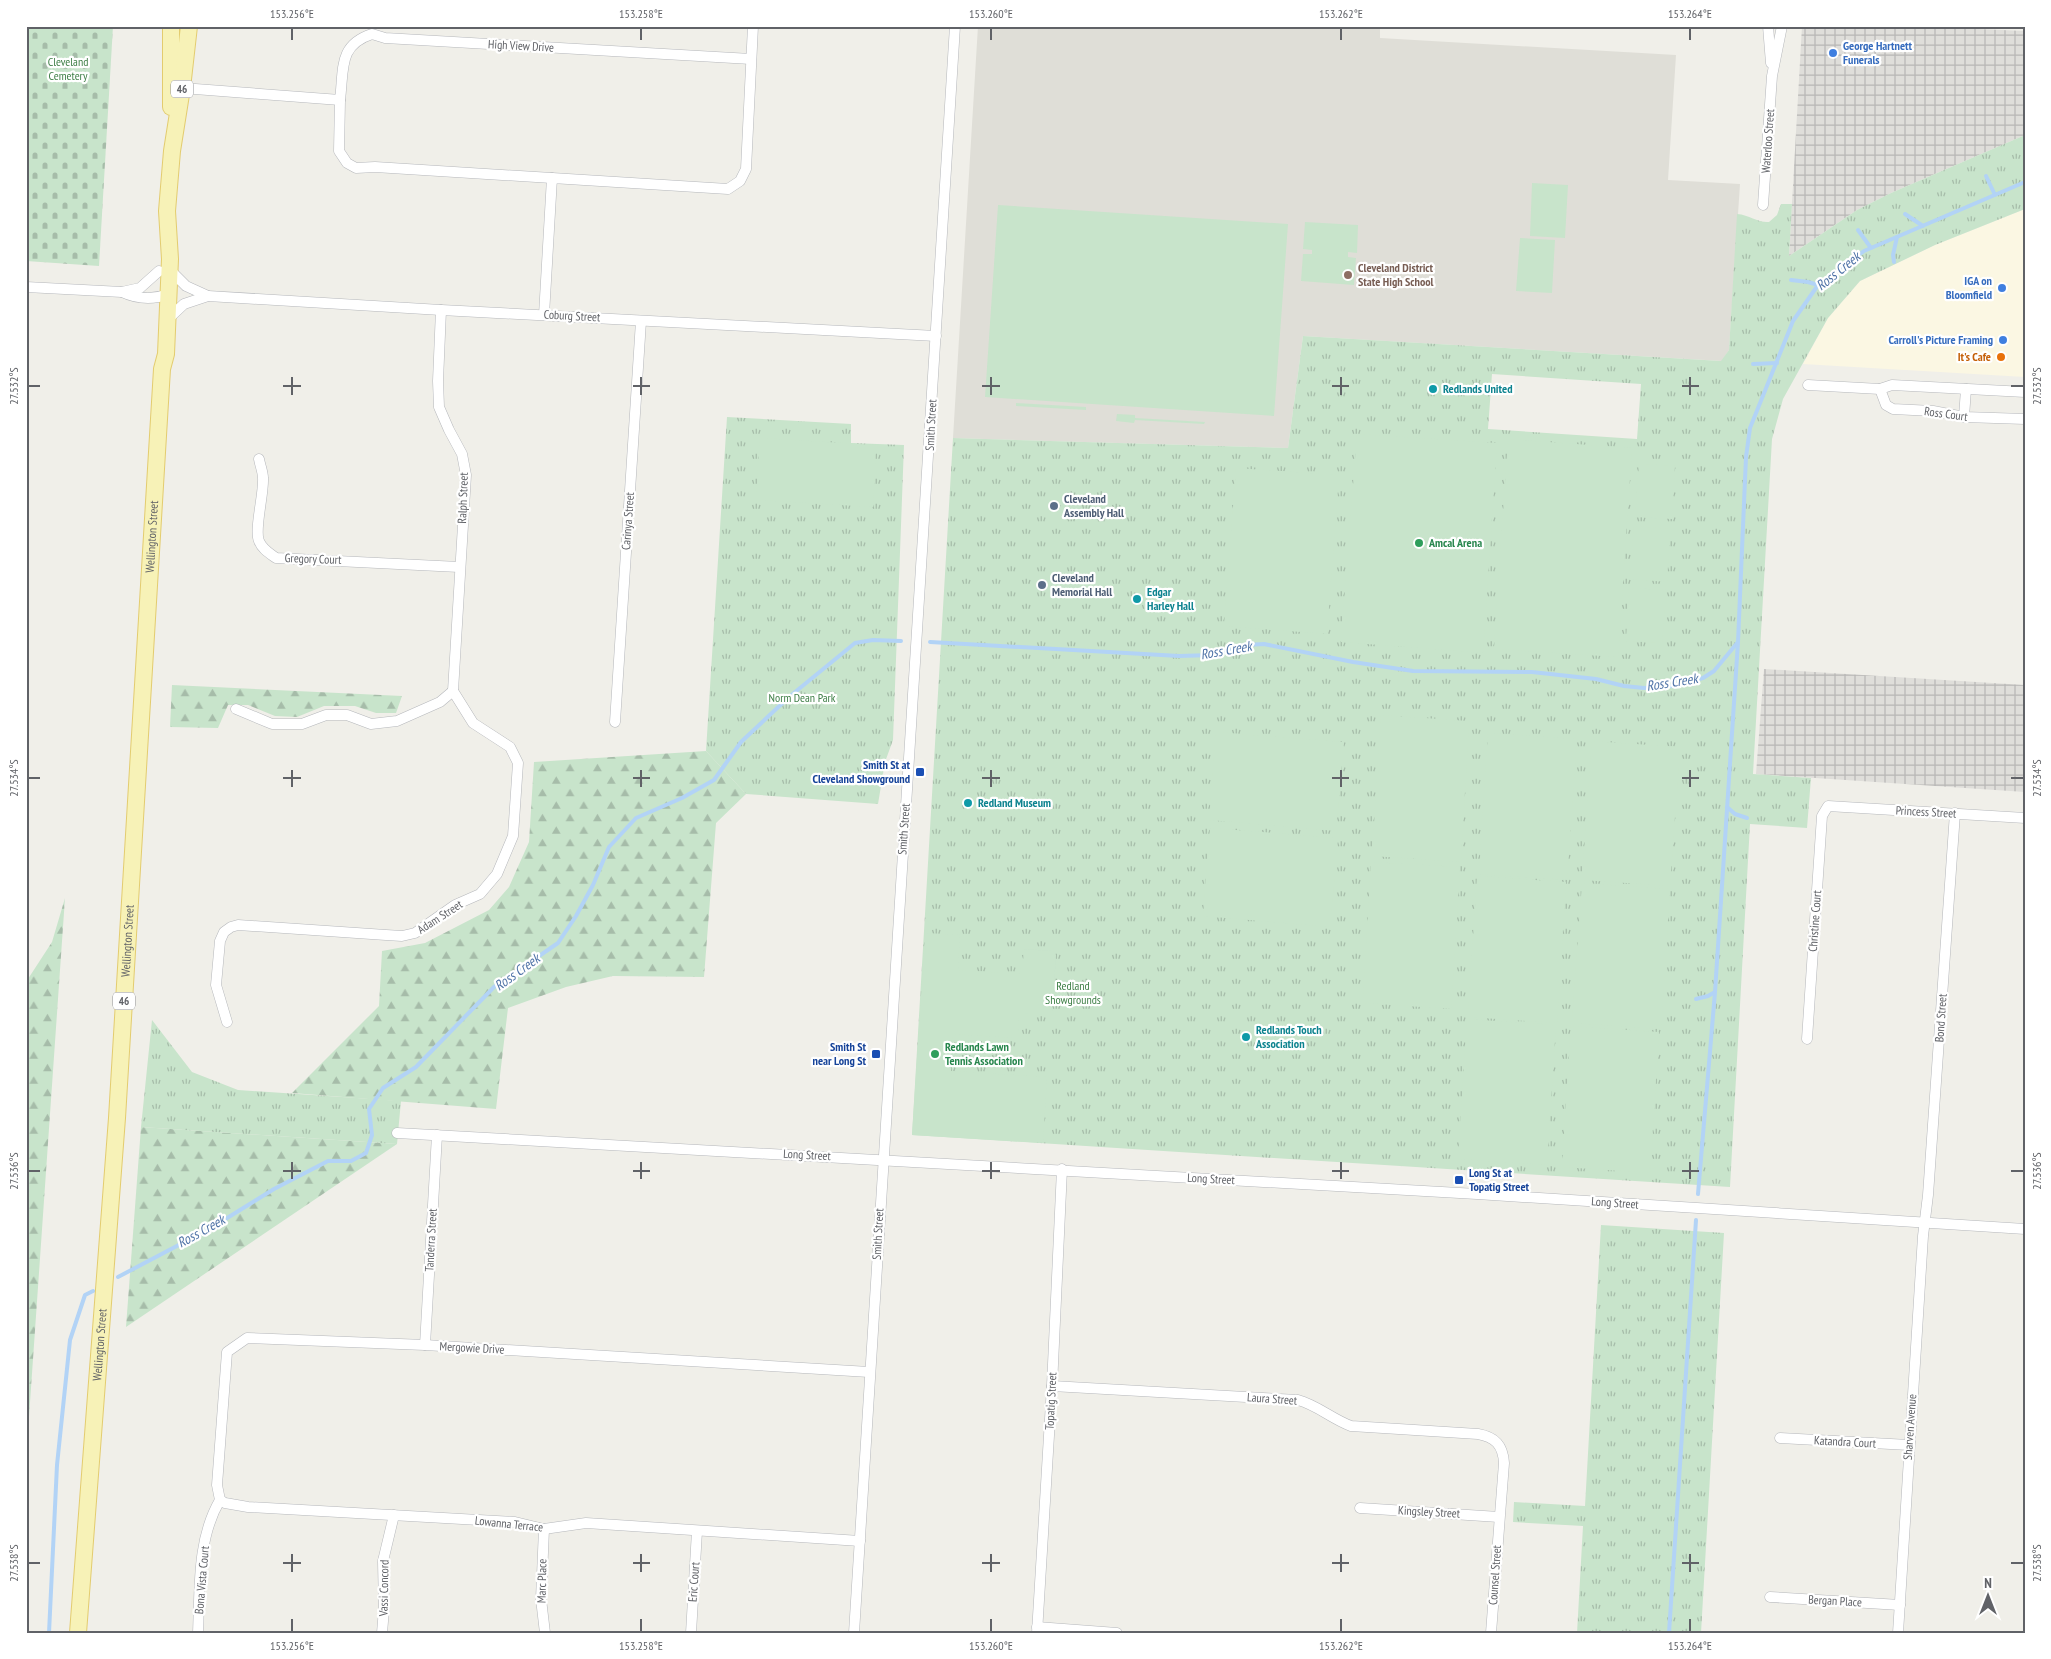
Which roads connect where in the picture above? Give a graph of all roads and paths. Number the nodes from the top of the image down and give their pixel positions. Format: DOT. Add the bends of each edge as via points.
graph roads {
  1 [pos="170,26"];
  2 [pos="189,26"];
  3 [pos="753,26"];
  4 [pos="955,26"];
  5 [pos="1768,26"];
  6 [pos="1782,26"];
  7 [pos="751,60"];
  8 [pos="1772,76"];
  9 [pos="182,88"];
  10 [pos="340,100"];
  11 [pos="172,151"];
  12 [pos="552,178"];
  13 [pos="1763,205"];
  14 [pos="164,270"];
  15 [pos="26,287"];
  16 [pos="122,292"];
  17 [pos="164,296"];
  18 [pos="208,296"];
  19 [pos="441,310"];
  20 [pos="544,315"];
  21 [pos="168,319"];
  22 [pos="641,321"];
  23 [pos="936,336"];
  24 [pos="162,369"];
  25 [pos="1808,385"];
  26 [pos="1880,389"];
  27 [pos="1966,389"];
  28 [pos="2025,392"];
  29 [pos="1964,417"];
  30 [pos="2025,419"];
  31 [pos="259,458"];
  32 [pos="459,567"];
  33 [pos="453,691"];
  34 [pos="236,709"];
  35 [pos="615,722"];
  36 [pos="1828,806"];
  37 [pos="1955,814"];
  38 [pos="2025,818"];
  39 [pos="228,1022"];
  40 [pos="1807,1039"];
  41 [pos="397,1133"];
  42 [pos="437,1135"];
  43 [pos="882,1159"];
  44 [pos="1062,1169"];
  45 [pos="1925,1222"];
  46 [pos="2025,1229"];
  47 [pos="425,1345"];
  48 [pos="869,1372"];
  49 [pos="1052,1386"];
  50 [pos="1780,1438"];
  51 [pos="1909,1445"];
  52 [pos="220,1500"];
  53 [pos="1360,1508"];
  54 [pos="394,1515"];
  55 [pos="1499,1517"];
  56 [pos="544,1529"];
  57 [pos="697,1531"];
  58 [pos="860,1541"];
  59 [pos="1770,1597"];
  60 [pos="1900,1605"];
  61 [pos="1037,1630"];
  62 [pos="78,1633"];
  63 [pos="198,1633"];
  64 [pos="382,1633"];
  65 [pos="545,1633"];
  66 [pos="690,1633"];
  67 [pos="854,1633"];
  68 [pos="1117,1633"];
  69 [pos="1491,1633"];
  70 [pos="1898,1633"];
  1 -- 11 [label="main road, Wellington Street / 46"];
  2 -- 9 [label="main road, Wellington Street / 46"];
  3 -- 7 [label="street, High View Drive"];
  4 -- 23 [label="street, Smith Street"];
  5 -- 8 [label="street, Waterloo Street"];
  6 -- 8 [label="street, Waterloo Street"];
  7 -- 10 [label="street, High View Drive" via="385,38 372,34 352,43 346,54"];
  7 -- 12 [label="street, High View Drive" via="746,169 740,182 728,189"];
  8 -- 13 [label="street, Waterloo Street"];
  9 -- 10 [label="street"];
  9 -- 11 [label="main road, Wellington Street / 46"];
  10 -- 12 [label="street, High View Drive" via="339,151 347,163 356,168"];
  11 -- 14 [label="main road, Wellington Street / 46"];
  12 -- 20 [label="street"];
  14 -- 16 [label="street" via="140,288"];
  14 -- 17 [label="main road, Wellington Street / 46"];
  14 -- 18 [label="street, Coburg Street" via="186,286"];
  15 -- 16 [label="street"];
  16 -- 17 [label="street" via="132,297"];
  17 -- 21 [label="main road, Wellington Street / 46"];
  17 -- 24 [label="main road, Wellington Street / 46" via="157,354"];
  18 -- 19 [label="street, Coburg Street"];
  18 -- 21 [label="street, Coburg Street" via="184,304"];
  19 -- 20 [label="street, Coburg Street"];
  19 -- 32 [label="street, Ralph Street" via="439,407 462,454 466,475"];
  20 -- 22 [label="street, Coburg Street"];
  21 -- 24 [label="main road, Wellington Street / 46"];
  22 -- 23 [label="street, Coburg Street"];
  22 -- 35 [label="street, Carinya Street"];
  23 -- 43 [label="street, Smith Street"];
  24 -- 62 [label="main road, Wellington Street / 46" via="117,1118"];
  25 -- 26 [label="street, Ross Court"];
  26 -- 27 [label="street, Ross Court" via="1892,385"];
  26 -- 29 [label="street, Ross Court" via="1886,405 1892,408"];
  27 -- 28 [label="street, Ross Court"];
  27 -- 29 [label="street"];
  29 -- 30 [label="street, Ross Court"];
  31 -- 32 [label="street, Gregory Court" via="264,477 258,540 276,558"];
  32 -- 33 [label="street, Ralph Street"];
  33 -- 34 [label="street" via="440,702 397,721 371,724 347,715 326,715 302,724 272,724"];
  33 -- 39 [label="street, Adam Street" via="473,724 510,747 518,764 514,836 497,874 480,894 455,905 415,934 386,936 231,927 220,941 216,985"];
  36 -- 37 [label="street, Princess Street"];
  36 -- 40 [label="street, Christine Court" via="1822,816"];
  37 -- 38 [label="street, Princess Street"];
  37 -- 45 [label="street, Bond Street"];
  41 -- 42 [label="street, Long Street"];
  42 -- 43 [label="street, Long Street"];
  42 -- 47 [label="street, Tanderra Street"];
  43 -- 44 [label="street, Long Street"];
  43 -- 48 [label="street, Smith Street"];
  44 -- 45 [label="street, Long Street"];
  44 -- 49 [label="street, Topatig Street"];
  45 -- 46 [label="street, Long Street"];
  45 -- 51 [label="street, Sharven Avenue"];
  47 -- 48 [label="street, Mergowie Drive"];
  47 -- 52 [label="street, Mergowie Drive" via="247,1338 227,1352 217,1485"];
  48 -- 58 [label="street, Smith Street"];
  49 -- 55 [label="street, Laura Street" via="1298,1400 1351,1426 1490,1436 1499,1443 1503,1453"];
  49 -- 61 [label="street, Topatig Street"];
  50 -- 51 [label="street, Katandra Court"];
  51 -- 60 [label="street, Sharven Avenue"];
  52 -- 54 [label="street, Lowanna Terrace" via="248,1507"];
  52 -- 63 [label="street, Bona Vista Court" via="209,1523 201,1564"];
  53 -- 55 [label="street, Kingsley Street"];
  54 -- 56 [label="street, Lowanna Terrace" via="515,1522"];
  54 -- 64 [label="street, Vassi Concord" via="383,1561"];
  55 -- 69 [label="street, Counsel Street"];
  56 -- 57 [label="street, Lowanna Terrace" via="586,1523"];
  56 -- 65 [label="street, Marc Place" via="540,1599"];
  57 -- 58 [label="street, Lowanna Terrace"];
  57 -- 66 [label="street, Eric Court"];
  58 -- 67 [label="street, Smith Street"];
  59 -- 60 [label="street, Bergan Place"];
  60 -- 70 [label="street, Sharven Avenue"];
  61 -- 68 [label="street"];
}
